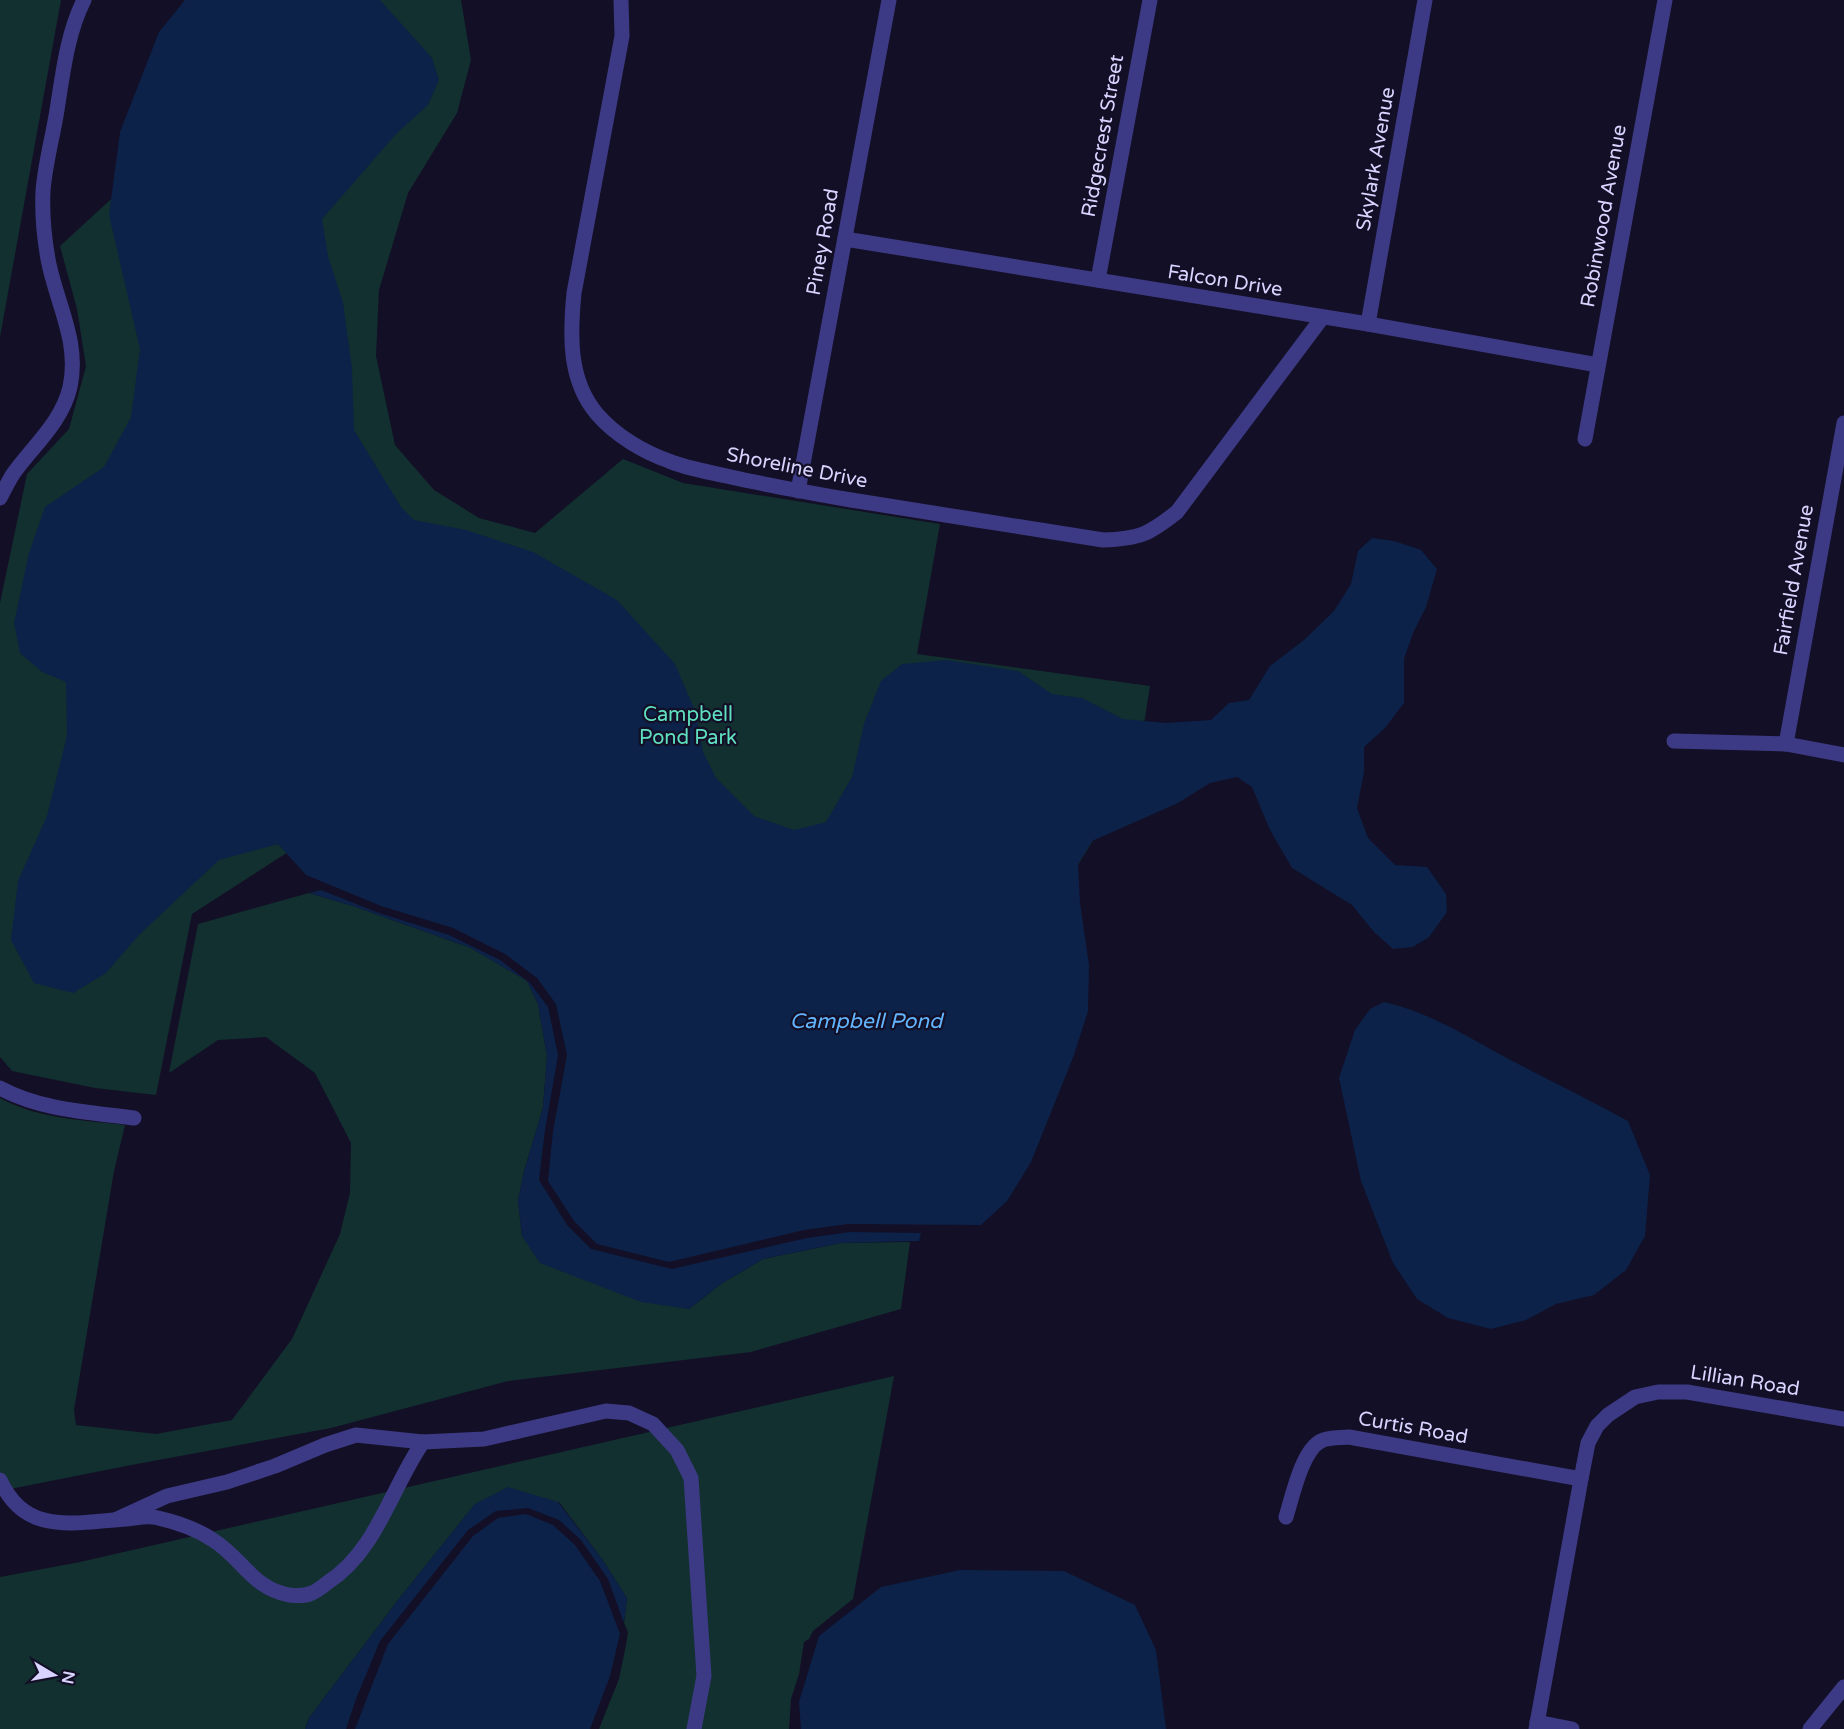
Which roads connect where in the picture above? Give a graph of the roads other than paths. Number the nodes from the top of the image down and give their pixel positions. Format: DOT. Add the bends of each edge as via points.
graph roads {
  1 [pos="84,0"];
  2 [pos="621,0"];
  3 [pos="889,0"];
  4 [pos="1150,0"];
  5 [pos="1425,0"];
  6 [pos="1665,0"];
  7 [pos="845,239"];
  8 [pos="1098,280"];
  9 [pos="1322,318"];
  10 [pos="1368,324"];
  11 [pos="1599,365"];
  12 [pos="1844,423"];
  13 [pos="1585,439"];
  14 [pos="798,491"];
  15 [pos="0,498"];
  16 [pos="1674,741"];
  17 [pos="1786,744"];
  18 [pos="1844,755"];
  19 [pos="1,1092"];
  20 [pos="134,1118"];
  21 [pos="1844,1419"];
  22 [pos="423,1442"];
  23 [pos="1581,1479"];
  24 [pos="0,1480"];
  25 [pos="1287,1517"];
  26 [pos="117,1519"];
  27 [pos="1844,1688"];
  28 [pos="1536,1726"];
  29 [pos="694,1729"];
  30 [pos="1572,1729"];
  31 [pos="1810,1729"];
  1 -- 15 [label="street" via="66,52 43,190 48,261 74,363 60,413 13,474"];
  2 -- 14 [label="street, Shoreline Drive" via="622,36 574,293 571,336 577,377 597,414 615,432 650,454"];
  3 -- 7 [label="street, Piney Road"];
  4 -- 8 [label="street, Ridgecrest Street"];
  5 -- 10 [label="street, Skylark Avenue"];
  6 -- 11 [label="street, Robinwood Avenue"];
  7 -- 8 [label="street, Falcon Drive"];
  7 -- 14 [label="street, Piney Road"];
  8 -- 9 [label="street, Falcon Drive"];
  9 -- 10 [label="street, Falcon Drive"];
  9 -- 14 [label="street, Shoreline Drive" via="1176,512 1153,531 1127,539 1103,540"];
  10 -- 11 [label="street, Falcon Drive"];
  11 -- 13 [label="street, Robinwood Avenue"];
  12 -- 17 [label="street, Fairfield Avenue"];
  16 -- 17 [label="street"];
  17 -- 18 [label="street"];
  19 -- 20 [label="street" via="59,1108"];
  21 -- 23 [label="street, Lillian Road" via="1688,1392 1635,1397 1597,1426 1588,1443"];
  22 -- 26 [label="street" via="356,1435 227,1482 166,1496"];
  22 -- 26 [label="street" via="367,1545 340,1575 312,1593 297,1596 276,1592 255,1579 214,1540 185,1527 156,1517"];
  22 -- 29 [label="street" via="484,1439 606,1411 628,1413 653,1424 677,1450 691,1478 704,1676"];
  23 -- 25 [label="street, Curtis Road" via="1337,1438 1320,1441 1307,1456"];
  23 -- 28 [label="street"];
  24 -- 26 [label="street" via="6,1493 25,1513 51,1523"];
  27 -- 31 [label="street"];
  28 -- 30 [label="street"];
}
